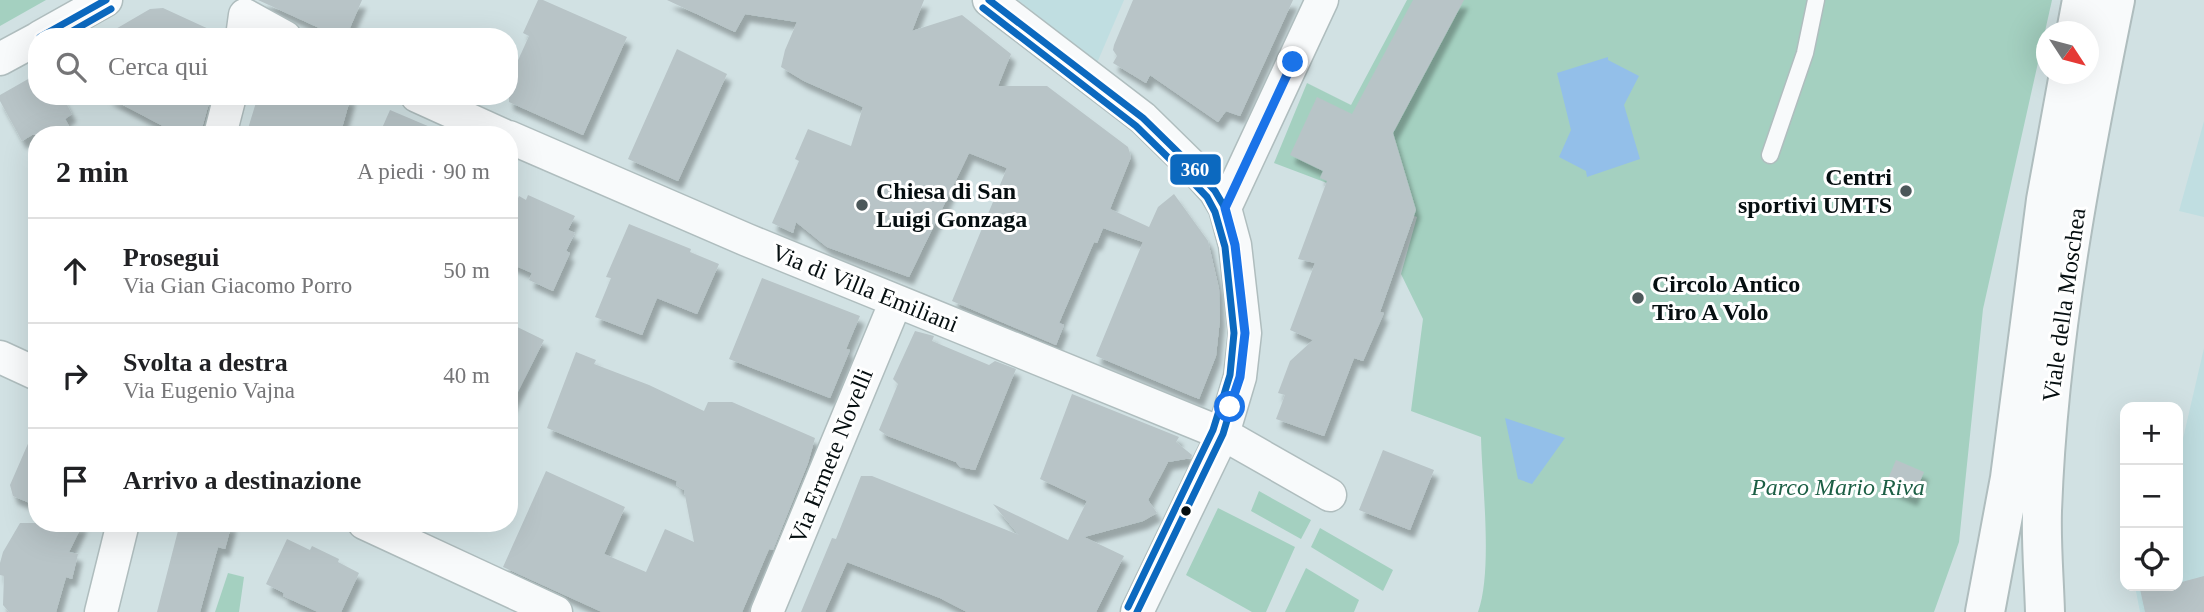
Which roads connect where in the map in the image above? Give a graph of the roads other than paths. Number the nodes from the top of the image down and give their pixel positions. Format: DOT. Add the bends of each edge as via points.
graph roads {
  1 [pos="106,0"];
  2 [pos="989,0"];
  3 [pos="1321,0"];
  4 [pos="1816,0"];
  5 [pos="2082,0"];
  6 [pos="2115,0"];
  7 [pos="241,13"];
  8 [pos="2079,21"];
  9 [pos="56,28"];
  10 [pos="268,28"];
  11 [pos="28,44"];
  12 [pos="0,59"];
  13 [pos="2066,84"];
  14 [pos="228,105"];
  15 [pos="438,105"];
  16 [pos="222,126"];
  17 [pos="483,126"];
  18 [pos="518,141"];
  19 [pos="1770,155"];
  20 [pos="1225,208"];
  21 [pos="896,301"];
  22 [pos="0,357"];
  23 [pos="28,370"];
  24 [pos="1223,434"];
  25 [pos="1331,495"];
  26 [pos="121,532"];
  27 [pos="381,532"];
  28 [pos="521,604"];
  29 [pos="101,612"];
  30 [pos="556,612"];
  31 [pos="766,612"];
  32 [pos="1137,612"];
  33 [pos="1985,612"];
  34 [pos="2045,612"];
  1 -- 9 [label="street"];
  2 -- 20 [label="street" via="1143,118 1215,191"];
  3 -- 20 [label="street"];
  4 -- 19 [label="lane" via="1805,53"];
  5 -- 8 [label="main road"];
  6 -- 34 [label="main road, Viale della Moschea" via="2084,160 2056,348 2043,479"];
  7 -- 10 [label="street"];
  11 -- 12 [label="street"];
  13 -- 33 [label="main road, Viale della Moschea" via="2046,200 2010,478"];
  14 -- 16 [label="street"];
  15 -- 17 [label="street"];
  18 -- 21 [label="street, Via di Villa Emiliani"];
  20 -- 24 [label="street" via="1235,245 1245,333 1240,377"];
  21 -- 24 [label="street, Via di Villa Emiliani"];
  21 -- 31 [label="street, Via Ermete Novelli"];
  22 -- 23 [label="street"];
  24 -- 25 [label="street, Via di Villa Emiliani"];
  24 -- 32 [label="street"];
  26 -- 29 [label="street"];
  27 -- 28 [label="street"];
  28 -- 30 [label="street"];
}
